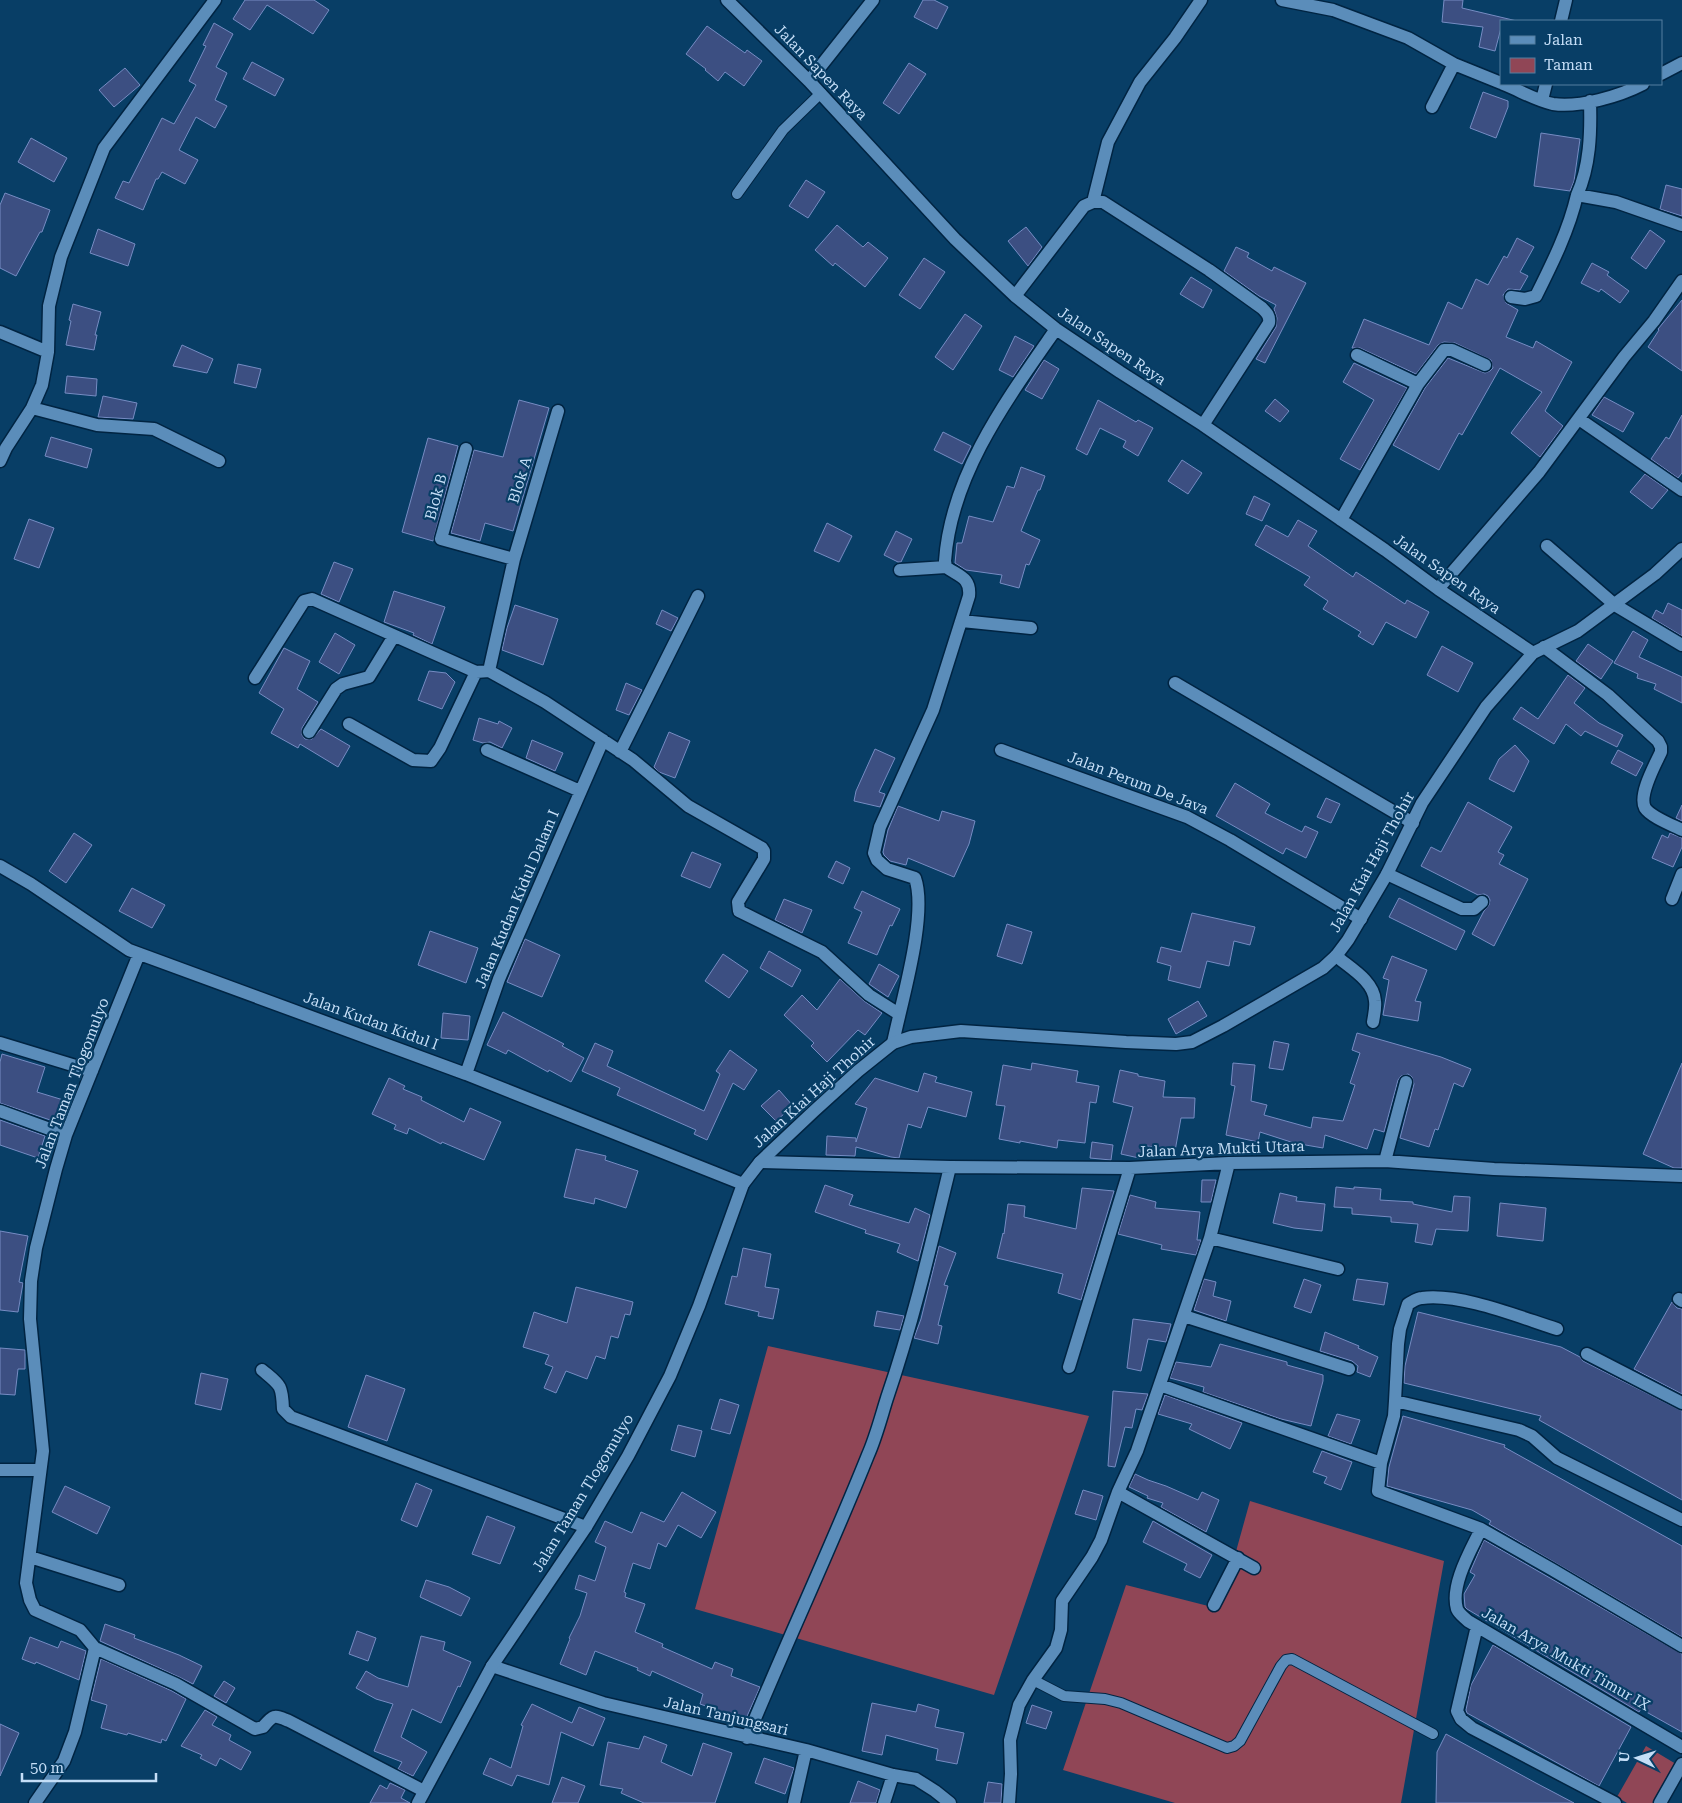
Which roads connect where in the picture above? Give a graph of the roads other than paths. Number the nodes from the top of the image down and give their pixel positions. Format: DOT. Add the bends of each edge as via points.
graph roads {
  1 [pos="215,0"];
  2 [pos="727,0"];
  3 [pos="873,0"];
  4 [pos="1201,0"];
  5 [pos="1282,0"];
  6 [pos="1566,0"];
  7 [pos="1562,20"];
  8 [pos="1682,63"];
  9 [pos="1454,64"];
  10 [pos="1662,73"];
  11 [pos="809,81"];
  12 [pos="1500,82"];
  13 [pos="1507,85"];
  14 [pos="1546,85"];
  15 [pos="1640,85"];
  16 [pos="821,93"];
  17 [pos="1542,100"];
  18 [pos="1590,101"];
  19 [pos="1432,107"];
  20 [pos="737,194"];
  21 [pos="1577,195"];
  22 [pos="1093,202"];
  23 [pos="1682,225"];
  24 [pos="1682,282"];
  25 [pos="1015,296"];
  26 [pos="1511,297"];
  27 [pos="1056,328"];
  28 [pos="0,332"];
  29 [pos="48,352"];
  30 [pos="1358,355"];
  31 [pos="1485,365"];
  32 [pos="1418,384"];
  33 [pos="32,408"];
  34 [pos="558,411"];
  35 [pos="1579,419"];
  36 [pos="1203,425"];
  37 [pos="3,446"];
  38 [pos="466,449"];
  39 [pos="0,461"];
  40 [pos="219,461"];
  41 [pos="1682,490"];
  42 [pos="1341,520"];
  43 [pos="1547,546"];
  44 [pos="1682,550"];
  45 [pos="514,559"];
  46 [pos="946,568"];
  47 [pos="900,570"];
  48 [pos="1438,589"];
  49 [pos="698,596"];
  50 [pos="1615,605"];
  51 [pos="962,621"];
  52 [pos="1030,628"];
  53 [pos="394,636"];
  54 [pos="1682,646"];
  55 [pos="1539,650"];
  56 [pos="489,671"];
  57 [pos="476,672"];
  58 [pos="254,678"];
  59 [pos="1175,683"];
  60 [pos="349,724"];
  61 [pos="308,732"];
  62 [pos="603,740"];
  63 [pos="487,750"];
  64 [pos="1001,750"];
  65 [pos="620,752"];
  66 [pos="580,791"];
  67 [pos="1412,823"];
  68 [pos="1682,830"];
  69 [pos="0,866"];
  70 [pos="1387,874"];
  71 [pos="1682,874"];
  72 [pos="1672,899"];
  73 [pos="1482,902"];
  74 [pos="1361,919"];
  75 [pos="139,954"];
  76 [pos="1336,956"];
  77 [pos="899,1014"];
  78 [pos="1373,1022"];
  79 [pos="0,1042"];
  80 [pos="893,1043"];
  81 [pos="92,1071"];
  82 [pos="466,1074"];
  83 [pos="1406,1082"];
  84 [pos="0,1111"];
  85 [pos="66,1135"];
  86 [pos="1385,1161"];
  87 [pos="760,1162"];
  88 [pos="1229,1163"];
  89 [pos="950,1167"];
  90 [pos="1130,1168"];
  91 [pos="1682,1176"];
  92 [pos="743,1184"];
  93 [pos="1210,1238"];
  94 [pos="1338,1269"];
  95 [pos="1184,1316"];
  96 [pos="1557,1329"];
  97 [pos="1587,1354"];
  98 [pos="1069,1368"];
  99 [pos="1349,1369"];
  100 [pos="262,1370"];
  101 [pos="1160,1385"];
  102 [pos="1395,1401"];
  103 [pos="1682,1403"];
  104 [pos="1381,1463"];
  105 [pos="0,1470"];
  106 [pos="40,1470"];
  107 [pos="1118,1492"];
  108 [pos="1682,1520"];
  109 [pos="586,1527"];
  110 [pos="1480,1529"];
  111 [pos="30,1557"];
  112 [pos="1238,1558"];
  113 [pos="1254,1568"];
  114 [pos="119,1585"];
  115 [pos="1214,1605"];
  116 [pos="1477,1626"];
  117 [pos="1682,1646"];
  118 [pos="95,1648"];
  119 [pos="492,1666"];
  120 [pos="1032,1680"];
  121 [pos="1433,1734"];
  122 [pos="746,1738"];
  123 [pos="1682,1747"];
  124 [pos="806,1750"];
  125 [pos="1682,1764"];
  126 [pos="893,1775"];
  127 [pos="424,1791"];
  128 [pos="35,1803"];
  129 [pos="418,1803"];
  130 [pos="794,1803"];
  131 [pos="884,1803"];
  132 [pos="950,1803"];
  133 [pos="1009,1803"];
  134 [pos="1615,1803"];
  135 [pos="1660,1803"];
  1 -- 29 [label="street" via="104,148 61,257 49,306"];
  2 -- 11 [label="street, Jalan Sapen Raya"];
  3 -- 11 [label="street"];
  4 -- 22 [label="street" via="1140,82 1108,142"];
  5 -- 9 [label="street" via="1333,10 1408,38"];
  6 -- 7 [label="street"];
  8 -- 10 [label="street"];
  9 -- 12 [label="street"];
  9 -- 19 [label="street"];
  11 -- 16 [label="street, Jalan Sapen Raya"];
  13 -- 17 [label="street"];
  14 -- 17 [label="street"];
  15 -- 18 [label="street"];
  16 -- 20 [label="lane" via="783,130"];
  16 -- 25 [label="street, Jalan Sapen Raya" via="955,239"];
  17 -- 18 [label="street" via="1553,104"];
  18 -- 21 [label="street" via="1588,154"];
  21 -- 23 [label="street" via="1616,202"];
  21 -- 26 [label="street" via="1568,225 1536,296 1525,300"];
  22 -- 25 [label="street" via="1084,206"];
  22 -- 36 [label="street" via="1103,202 1209,270 1268,314 1269,323"];
  24 -- 35 [label="street"];
  25 -- 27 [label="street, Jalan Sapen Raya"];
  27 -- 36 [label="street, Jalan Sapen Raya"];
  27 -- 46 [label="street" via="1012,392 969,471 955,511"];
  28 -- 29 [label="street"];
  29 -- 33 [label="street" via="42,385"];
  30 -- 32 [label="street"];
  31 -- 32 [label="street" via="1446,349"];
  32 -- 42 [label="street"];
  33 -- 37 [label="street"];
  33 -- 40 [label="street" via="97,425 154,429"];
  34 -- 45 [label="street, Blok A"];
  35 -- 41 [label="street"];
  35 -- 48 [label="street" via="1539,472"];
  36 -- 42 [label="street, Jalan Sapen Raya"];
  37 -- 39 [label="street"];
  38 -- 45 [label="street, Blok B" via="442,539"];
  42 -- 48 [label="street, Jalan Sapen Raya"];
  43 -- 50 [label="street"];
  44 -- 50 [label="street, Jalan Kiai Haji Thohir"];
  45 -- 56 [label="street, Blok A"];
  46 -- 47 [label="street"];
  46 -- 51 [label="street" via="961,575 969,589"];
  48 -- 55 [label="street, Jalan Sapen Raya"];
  49 -- 65 [label="street"];
  50 -- 54 [label="street"];
  50 -- 55 [label="street, Jalan Kiai Haji Thohir" via="1578,631"];
  51 -- 52 [label="street"];
  51 -- 77 [label="street" via="933,710 880,827 874,853 887,869 915,878 918,887 912,958"];
  53 -- 57 [label="street"];
  53 -- 58 [label="street" via="312,599 307,600"];
  53 -- 61 [label="street" via="369,677 336,689"];
  55 -- 67 [label="street, Jalan Kiai Haji Thohir" via="1486,707"];
  55 -- 68 [label="street, Jalan Sapen Raya" via="1608,695 1658,741 1660,752 1643,800 1651,813"];
  56 -- 57 [label="street"];
  56 -- 62 [label="street"];
  57 -- 60 [label="street" via="431,761 413,760"];
  59 -- 67 [label="street"];
  62 -- 65 [label="street"];
  62 -- 66 [label="street, Jalan Kudan Kidul Dalam I"];
  63 -- 66 [label="street"];
  64 -- 74 [label="street, Jalan Perum De Java" via="1187,817"];
  65 -- 77 [label="street" via="688,806 762,848 764,859 738,902 739,911 822,952 869,995"];
  66 -- 82 [label="street, Jalan Kudan Kidul Dalam I" via="498,979"];
  67 -- 70 [label="street, Jalan Kiai Haji Thohir"];
  69 -- 75 [label="street, Jalan Kudan Kidul I"];
  70 -- 73 [label="street" via="1462,909 1474,909"];
  70 -- 74 [label="street, Jalan Kiai Haji Thohir"];
  71 -- 72 [label="street"];
  74 -- 76 [label="street, Jalan Kiai Haji Thohir"];
  75 -- 81 [label="street, Jalan Taman Tlogomulyo"];
  75 -- 82 [label="street, Jalan Kudan Kidul I"];
  76 -- 78 [label="street" via="1373,990"];
  76 -- 80 [label="street, Jalan Kiai Haji Thohir" via="1295,986 1192,1042 1176,1044 962,1031"];
  77 -- 80 [label="street"];
  79 -- 81 [label="street"];
  80 -- 87 [label="street, Jalan Kiai Haji Thohir"];
  81 -- 85 [label="street, Jalan Taman Tlogomulyo"];
  82 -- 92 [label="street, Jalan Kudan Kidul I"];
  83 -- 86 [label="street"];
  84 -- 85 [label="street"];
  85 -- 106 [label="street, Jalan Taman Tlogomulyo" via="36,1248 31,1281 30,1319 43,1451"];
  86 -- 88 [label="street, Jalan Arya Mukti Utara"];
  86 -- 91 [label="street, Jalan Arya Mukti Utara" via="1512,1170"];
  87 -- 89 [label="street, Jalan Arya Mukti Utara"];
  87 -- 92 [label="street, Jalan Kiai Haji Thohir"];
  88 -- 90 [label="street, Jalan Arya Mukti Utara"];
  88 -- 93 [label="street"];
  89 -- 90 [label="street, Jalan Arya Mukti Utara"];
  89 -- 122 [label="street" via="900,1360 869,1454"];
  90 -- 98 [label="street"];
  92 -- 109 [label="street, Jalan Taman Tlogomulyo" via="670,1376"];
  93 -- 94 [label="street"];
  93 -- 95 [label="street"];
  95 -- 99 [label="street"];
  95 -- 101 [label="street"];
  96 -- 102 [label="street" via="1466,1301 1419,1298 1408,1304 1400,1329"];
  97 -- 103 [label="street"];
  100 -- 109 [label="street" via="279,1385 283,1409 291,1417"];
  101 -- 104 [label="street"];
  101 -- 107 [label="street" via="1137,1451"];
  102 -- 104 [label="street"];
  102 -- 108 [label="street" via="1519,1430 1532,1436 1557,1458"];
  104 -- 110 [label="street" via="1378,1490"];
  105 -- 106 [label="street"];
  106 -- 111 [label="street, Jalan Taman Tlogomulyo"];
  107 -- 112 [label="street"];
  107 -- 120 [label="street" via="1101,1540 1062,1600 1061,1630 1056,1648"];
  109 -- 119 [label="street, Jalan Taman Tlogomulyo"];
  110 -- 116 [label="street, Jalan Arya Mukti Timur IX" via="1459,1575 1457,1589 1457,1609"];
  110 -- 117 [label="street"];
  111 -- 114 [label="street"];
  111 -- 118 [label="street, Jalan Taman Tlogomulyo" via="26,1583 35,1610 80,1630"];
  112 -- 113 [label="street"];
  112 -- 115 [label="street"];
  116 -- 123 [label="street, Jalan Arya Mukti Timur IX"];
  116 -- 134 [label="street" via="1457,1711 1461,1720"];
  118 -- 127 [label="street" via="176,1684 255,1728 263,1727 276,1716 289,1720"];
  118 -- 128 [label="street" via="75,1732 64,1761"];
  119 -- 122 [label="street, Jalan Tanjungsari" via="603,1704"];
  119 -- 127 [label="street, Jalan Taman Tlogomulyo"];
  120 -- 121 [label="lane" via="1064,1696 1121,1702 1227,1748 1240,1741 1281,1666 1292,1659"];
  120 -- 133 [label="street" via="1012,1727"];
  122 -- 124 [label="street, Jalan Tanjungsari"];
  124 -- 126 [label="street, Jalan Tanjungsari"];
  124 -- 130 [label="street"];
  125 -- 135 [label="street"];
  126 -- 131 [label="street"];
  126 -- 132 [label="street, Jalan Tanjungsari" via="916,1779"];
  127 -- 129 [label="street, Jalan Taman Tlogomulyo"];
}
